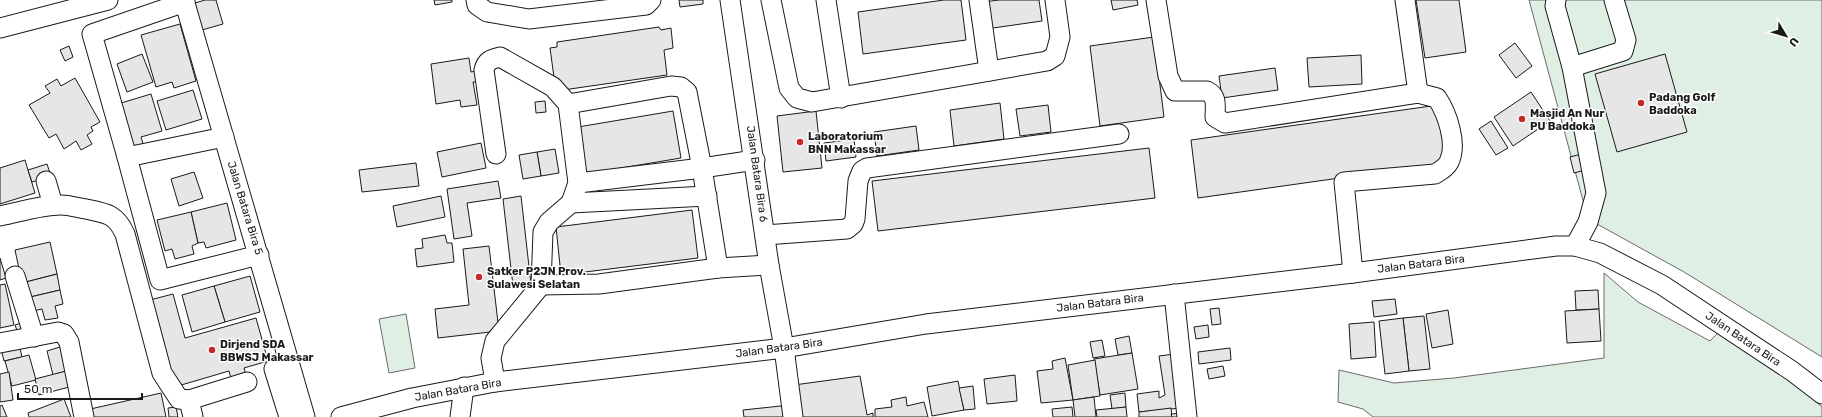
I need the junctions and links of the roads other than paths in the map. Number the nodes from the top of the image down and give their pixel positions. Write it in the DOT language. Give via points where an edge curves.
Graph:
graph roads {
  1 [pos="108,0"];
  2 [pos="476,0"];
  3 [pos="481,0"];
  4 [pos="651,0"];
  5 [pos="730,0"];
  6 [pos="771,0"];
  7 [pos="826,0"];
  8 [pos="979,0"];
  9 [pos="1055,0"];
  10 [pos="1156,0"];
  11 [pos="1405,0"];
  12 [pos="1556,0"];
  13 [pos="1614,0"];
  14 [pos="184,1"];
  15 [pos="85,6"];
  16 [pos="0,28"];
  17 [pos="92,34"];
  18 [pos="1572,67"];
  19 [pos="989,70"];
  20 [pos="1418,93"];
  21 [pos="841,98"];
  22 [pos="568,104"];
  23 [pos="1119,134"];
  24 [pos="224,137"];
  25 [pos="496,154"];
  26 [pos="127,157"];
  27 [pos="755,160"];
  28 [pos="702,168"];
  29 [pos="46,181"];
  30 [pos="578,183"];
  31 [pos="707,196"];
  32 [pos="571,203"];
  33 [pos="53,205"];
  34 [pos="0,216"];
  35 [pos="766,235"];
  36 [pos="1575,246"];
  37 [pos="259,256"];
  38 [pos="769,265"];
  39 [pos="718,268"];
  40 [pos="1353,273"];
  41 [pos="15,276"];
  42 [pos="541,286"];
  43 [pos="1174,294"];
  44 [pos="34,336"];
  45 [pos="0,343"];
  46 [pos="784,348"];
  47 [pos="274,369"];
  48 [pos="247,382"];
  49 [pos="496,382"];
  50 [pos="464,387"];
  51 [pos="1822,394"];
  52 [pos="191,409"];
  53 [pos="84,417"];
  54 [pos="289,417"];
  55 [pos="305,417"];
  56 [pos="343,417"];
  57 [pos="460,417"];
  58 [pos="793,417"];
  59 [pos="1187,417"];
  1 -- 15 [label="street"];
  2 -- 3 [label="street"];
  2 -- 4 [label="street" via="477,5 487,12 530,19 646,5"];
  5 -- 27 [label="street, Jalan Batara Bira 6"];
  6 -- 21 [label="street" via="789,88 793,95 802,101 812,102"];
  7 -- 21 [label="street"];
  8 -- 19 [label="street"];
  9 -- 19 [label="street" via="1060,38 1055,56 1047,61"];
  10 -- 20 [label="street" via="1168,76 1175,91 1212,93 1216,117 1225,123"];
  11 -- 20 [label="street"];
  12 -- 18 [label="street" via="1555,6"];
  13 -- 18 [label="street" via="1626,40 1623,51"];
  14 -- 17 [label="street"];
  14 -- 24 [label="street, Jalan Batara Bira 5"];
  15 -- 16 [label="street"];
  15 -- 17 [label="street"];
  17 -- 26 [label="street"];
  18 -- 36 [label="street" via="1596,193 1588,222"];
  19 -- 21 [label="street"];
  20 -- 40 [label="street" via="1437,98 1441,104 1451,137 1450,161 1435,174 1344,182"];
  22 -- 25 [label="street" via="553,87 511,62 500,57 491,59 484,70"];
  22 -- 28 [label="street" via="671,86 681,87 687,92"];
  22 -- 30 [label="street"];
  23 -- 35 [label="street" via="867,168 859,176 855,219 847,229"];
  24 -- 26 [label="street"];
  24 -- 37 [label="street, Jalan Batara Bira 5"];
  26 -- 37 [label="street" via="160,280"];
  27 -- 28 [label="street"];
  27 -- 35 [label="street, Jalan Batara Bira 6"];
  28 -- 30 [label="street"];
  28 -- 31 [label="street"];
  29 -- 33 [label="street"];
  30 -- 32 [label="street"];
  31 -- 32 [label="street"];
  31 -- 39 [label="street"];
  32 -- 42 [label="street" via="549,222 543,232"];
  33 -- 34 [label="street"];
  33 -- 52 [label="street" via="104,212 121,224 162,373 179,399"];
  35 -- 38 [label="street, Jalan Batara Bira 6"];
  36 -- 40 [label="street, Jalan Batara Bira" via="1556,246"];
  36 -- 51 [label="street, Jalan Batara Bira" via="1600,253 1662,285 1792,371"];
  37 -- 55 [label="street, Jalan Batara Bira 5"];
  38 -- 39 [label="street"];
  38 -- 46 [label="street, Jalan Batara Bira 6"];
  39 -- 42 [label="street" via="599,284"];
  40 -- 43 [label="street, Jalan Batara Bira"];
  41 -- 44 [label="street"];
  42 -- 49 [label="street" via="495,341 491,358"];
  43 -- 46 [label="street, Jalan Batara Bira" via="926,324"];
  43 -- 59 [label="street"];
  44 -- 45 [label="street"];
  44 -- 53 [label="street" via="58,332 67,338"];
  46 -- 49 [label="street, Jalan Batara Bira"];
  46 -- 58 [label="street, Jalan Batara Bira 6"];
  47 -- 54 [label="street"];
  48 -- 52 [label="street"];
  49 -- 50 [label="street, Jalan Batara Bira"];
  50 -- 56 [label="street, Jalan Batara Bira"];
  50 -- 57 [label="street"];
}
